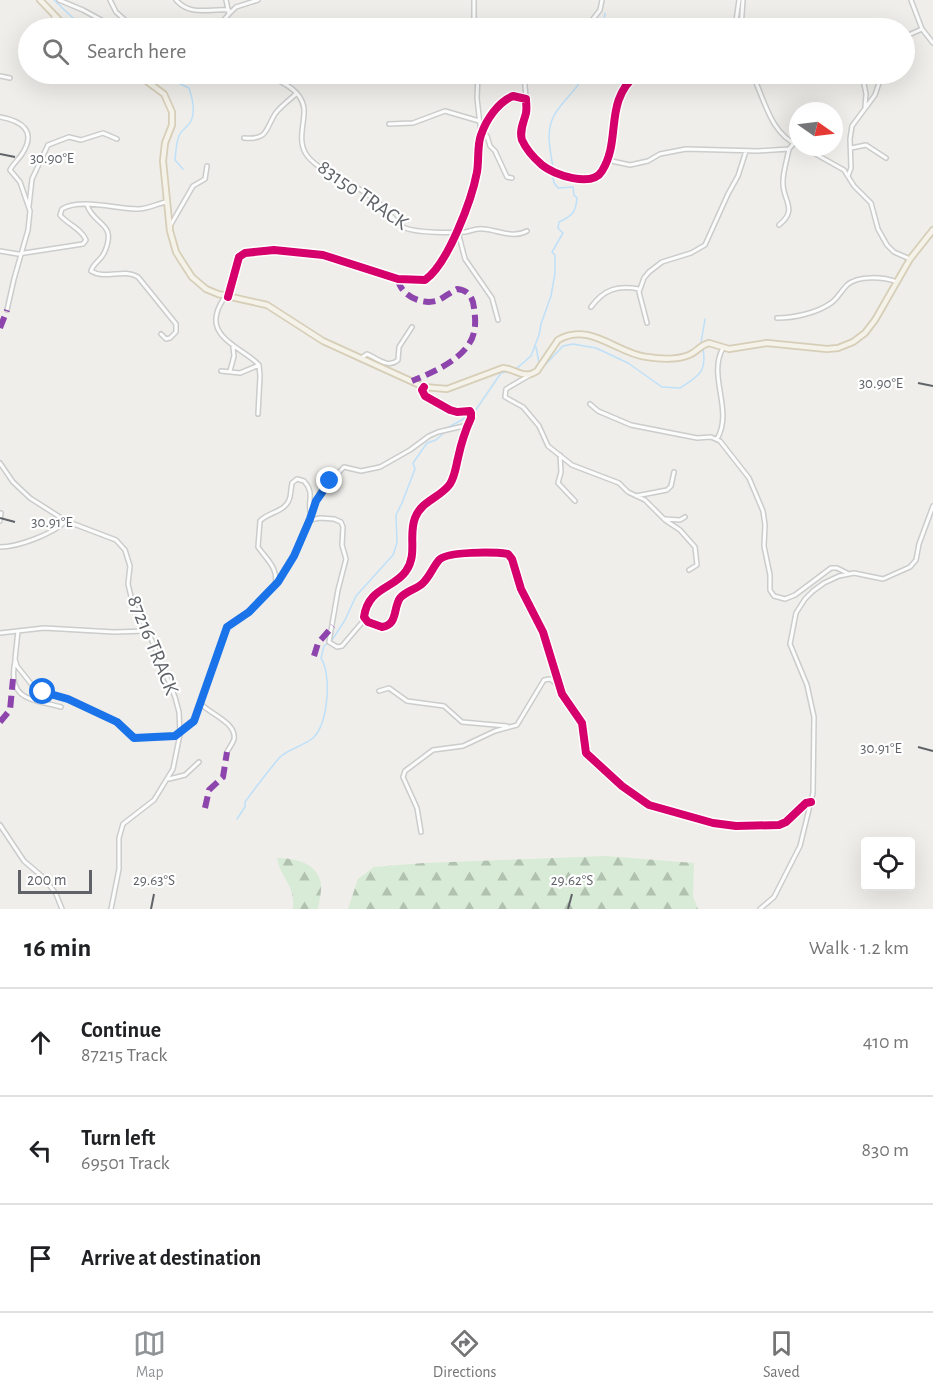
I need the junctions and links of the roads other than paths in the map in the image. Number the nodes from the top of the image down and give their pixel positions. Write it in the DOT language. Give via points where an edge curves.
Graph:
graph roads {
  1 [pos="40,0"];
  2 [pos="58,0"];
  3 [pos="110,0"];
  4 [pos="176,0"];
  5 [pos="226,0"];
  6 [pos="258,0"];
  7 [pos="474,0"];
  8 [pos="602,0"];
  9 [pos="741,0"];
  10 [pos="911,0"];
  11 [pos="229,12"];
  12 [pos="54,15"];
  13 [pos="57,18"];
  14 [pos="97,18"];
  15 [pos="123,18"];
  16 [pos="224,18"];
  17 [pos="474,18"];
  18 [pos="594,18"];
  19 [pos="737,18"];
  20 [pos="741,18"];
  21 [pos="922,29"];
  22 [pos="915,32"];
  23 [pos="933,43"];
  24 [pos="0,76"];
  25 [pos="10,78"];
  26 [pos="151,84"];
  27 [pos="284,84"];
  28 [pos="478,84"];
  29 [pos="525,84"];
  30 [pos="626,84"];
  31 [pos="756,84"];
  32 [pos="864,84"];
  33 [pos="879,84"];
  34 [pos="296,94"];
  35 [pos="526,99"];
  36 [pos="865,109"];
  37 [pos="0,117"];
  38 [pos="479,121"];
  39 [pos="389,123"];
  40 [pos="482,133"];
  41 [pos="244,138"];
  42 [pos="117,139"];
  43 [pos="789,140"];
  44 [pos="851,148"];
  45 [pos="789,149"];
  46 [pos="746,151"];
  47 [pos="820,156"];
  48 [pos="886,158"];
  49 [pos="607,160"];
  50 [pos="207,166"];
  51 [pos="848,176"];
  52 [pos="512,178"];
  53 [pos="166,202"];
  54 [pos="87,205"];
  55 [pos="29,206"];
  56 [pos="780,225"];
  57 [pos="169,228"];
  58 [pos="933,230"];
  59 [pos="527,231"];
  60 [pos="457,232"];
  61 [pos="0,251"];
  62 [pos="13,254"];
  63 [pos="22,254"];
  64 [pos="910,259"];
  65 [pos="19,262"];
  66 [pos="897,282"];
  67 [pos="639,290"];
  68 [pos="226,296"];
  69 [pos="591,307"];
  70 [pos="8,310"];
  71 [pos="777,318"];
  72 [pos="498,320"];
  73 [pos="647,323"];
  74 [pos="412,327"];
  75 [pos="161,333"];
  76 [pos="233,347"];
  77 [pos="723,348"];
  78 [pos="361,358"];
  79 [pos="259,365"];
  80 [pos="221,371"];
  81 [pos="230,372"];
  82 [pos="531,374"];
  83 [pos="424,387"];
  84 [pos="590,404"];
  85 [pos="258,414"];
  86 [pos="468,425"];
  87 [pos="717,439"];
  88 [pos="560,454"];
  89 [pos="0,463"];
  90 [pos="674,472"];
  91 [pos="636,496"];
  92 [pos="575,501"];
  93 [pos="933,506"];
  94 [pos="1,513"];
  95 [pos="685,517"];
  96 [pos="311,518"];
  97 [pos="663,519"];
  98 [pos="0,521"];
  99 [pos="66,521"];
  100 [pos="0,547"];
  101 [pos="689,570"];
  102 [pos="848,574"];
  103 [pos="274,587"];
  104 [pos="365,619"];
  105 [pos="148,631"];
  106 [pos="18,632"];
  107 [pos="0,633"];
  108 [pos="15,659"];
  109 [pos="561,687"];
  110 [pos="379,691"];
  111 [pos="201,704"];
  112 [pos="61,708"];
  113 [pos="508,726"];
  114 [pos="180,734"];
  115 [pos="227,752"];
  116 [pos="198,762"];
  117 [pos="169,779"];
  118 [pos="812,802"];
  119 [pos="0,825"];
  120 [pos="421,832"];
  121 [pos="62,909"];
  122 [pos="111,909"];
  123 [pos="760,909"];
  1 -- 12 [label="main road"];
  2 -- 14 [label="street"];
  3 -- 15 [label="street"];
  4 -- 11 [label="street" via="201,12"];
  5 -- 11 [label="street"];
  6 -- 11 [label="street"];
  7 -- 17 [label="street"];
  8 -- 18 [label="street"];
  9 -- 19 [label="street"];
  9 -- 20 [label="street"];
  10 -- 21 [label="street"];
  11 -- 16 [label="street"];
  12 -- 13 [label="main road"];
  21 -- 22 [label="street"];
  21 -- 23 [label="street"];
  24 -- 25 [label="street"];
  26 -- 53 [label="main road" via="164,94 172,112 163,161"];
  27 -- 34 [label="street"];
  28 -- 38 [label="street"];
  29 -- 35 [label="street"];
  30 -- 49 [label="street" via="615,111"];
  31 -- 43 [label="street" via="767,111"];
  32 -- 36 [label="street"];
  33 -- 36 [label="street"];
  34 -- 41 [label="street" via="275,114 263,136"];
  34 -- 60 [label="street, 83150 TRACK" via="304,107 304,147 318,166 375,200 403,227"];
  35 -- 40 [label="street" via="505,99"];
  35 -- 49 [label="street" via="521,136 542,165 576,179 590,179 601,173"];
  36 -- 44 [label="street" via="852,126"];
  37 -- 55 [label="street" via="20,124 28,133 25,148 10,170 20,182"];
  38 -- 39 [label="street" via="445,111 413,123"];
  38 -- 40 [label="street"];
  40 -- 52 [label="street" via="507,177"];
  40 -- 60 [label="street" via="471,199"];
  42 -- 55 [label="street" via="103,133 48,144 32,179"];
  44 -- 48 [label="street" via="867,145"];
  44 -- 51 [label="street"];
  45 -- 46 [label="street"];
  45 -- 56 [label="street" via="783,180 789,213"];
  46 -- 49 [label="street" via="680,150 633,165"];
  46 -- 67 [label="street" via="705,245 657,265"];
  47 -- 51 [label="street"];
  50 -- 57 [label="street" via="205,179 194,186"];
  51 -- 64 [label="street" via="871,203 887,244"];
  53 -- 54 [label="street" via="141,209"];
  53 -- 57 [label="main road"];
  54 -- 63 [label="street" via="70,205 60,213 85,236 85,243"];
  54 -- 75 [label="street" via="108,237 104,255 91,271 138,277 176,324 176,332 169,338"];
  55 -- 63 [label="street"];
  57 -- 68 [label="main road" via="176,252 192,277 206,289"];
  58 -- 64 [label="main road"];
  59 -- 60 [label="street, 83150 TRACK" via="516,236 482,229"];
  60 -- 68 [label="street" via="440,266 425,280 398,279 323,255 268,250 239,257"];
  60 -- 72 [label="street" via="465,259 492,298"];
  61 -- 62 [label="street"];
  62 -- 63 [label="street"];
  62 -- 65 [label="street"];
  63 -- 65 [label="street"];
  64 -- 66 [label="main road"];
  65 -- 70 [label="street"];
  66 -- 71 [label="street" via="856,280 826,306"];
  66 -- 77 [label="main road" via="865,333 848,345 827,349 767,343"];
  67 -- 69 [label="street" via="611,289"];
  67 -- 73 [label="street"];
  68 -- 76 [label="street" via="217,311 216,324"];
  68 -- 78 [label="main road" via="267,305 312,335"];
  74 -- 78 [label="street" via="394,363 367,354"];
  76 -- 79 [label="street"];
  76 -- 81 [label="street"];
  77 -- 82 [label="main road" via="709,343 681,357 645,357 596,336 569,336 556,342"];
  77 -- 87 [label="street" via="718,367 723,409"];
  78 -- 83 [label="main road"];
  79 -- 81 [label="street" via="244,372"];
  79 -- 85 [label="street"];
  80 -- 81 [label="street"];
  82 -- 83 [label="main road" via="503,368 447,389"];
  82 -- 88 [label="street" via="506,389 504,395 523,407 549,446"];
  83 -- 86 [label="street" via="425,396 450,410 471,412"];
  84 -- 87 [label="street" via="628,424"];
  86 -- 96 [label="street" via="429,436 380,467 361,471 344,466 320,492"];
  86 -- 104 [label="street" via="451,482 424,504 414,520 413,556 406,571 373,597"];
  87 -- 102 [label="street" via="749,478 764,511 764,546 772,594 783,599 795,595 831,568"];
  88 -- 91 [label="street" via="575,468 619,483"];
  88 -- 92 [label="street" via="558,483"];
  89 -- 99 [label="street, 87216 TRACK" via="22,491"];
  90 -- 91 [label="street" via="667,490"];
  91 -- 97 [label="street"];
  93 -- 102 [label="street" via="916,560 910,567 883,579"];
  94 -- 98 [label="street"];
  95 -- 97 [label="street"];
  96 -- 103 [label="street"];
  96 -- 103 [label="street" via="310,488 298,479 292,483 290,498 283,508 261,520 258,546 276,574"];
  96 -- 104 [label="street" via="331,518 342,524 346,559 329,642 339,648"];
  97 -- 101 [label="street" via="695,546 698,563"];
  99 -- 100 [label="street" via="25,542"];
  99 -- 105 [label="street, 87216 TRACK" via="110,537 125,550 133,605"];
  102 -- 118 [label="street" via="824,583 809,595 796,613 792,631 791,648 807,685 814,717"];
  103 -- 111 [label="street" via="227,627"];
  104 -- 109 [label="street" via="387,627 402,597 423,583 445,556 508,555 520,590 541,626"];
  105 -- 106 [label="street" via="44,628"];
  105 -- 114 [label="street, 87216 TRACK" via="175,697"];
  106 -- 107 [label="street"];
  106 -- 108 [label="street"];
  108 -- 112 [label="street" via="12,672 19,693"];
  108 -- 114 [label="street" via="36,688 117,722 131,736"];
  109 -- 113 [label="street" via="545,679 520,721"];
  109 -- 118 [label="street" via="582,723 586,753 622,786 655,808 725,825 779,825"];
  110 -- 113 [label="street" via="389,688 407,700 444,706 466,723"];
  111 -- 114 [label="street" via="194,721"];
  111 -- 115 [label="street" via="233,731"];
  113 -- 120 [label="street" via="463,746 433,750 405,771"];
  114 -- 117 [label="street, 87216 TRACK"];
  116 -- 117 [label="street" via="187,774"];
  117 -- 122 [label="street, 87216 TRACK" via="150,804 123,824"];
  118 -- 123 [label="street" via="800,846 774,897"];
  119 -- 121 [label="street" via="24,861 45,878"];
}
